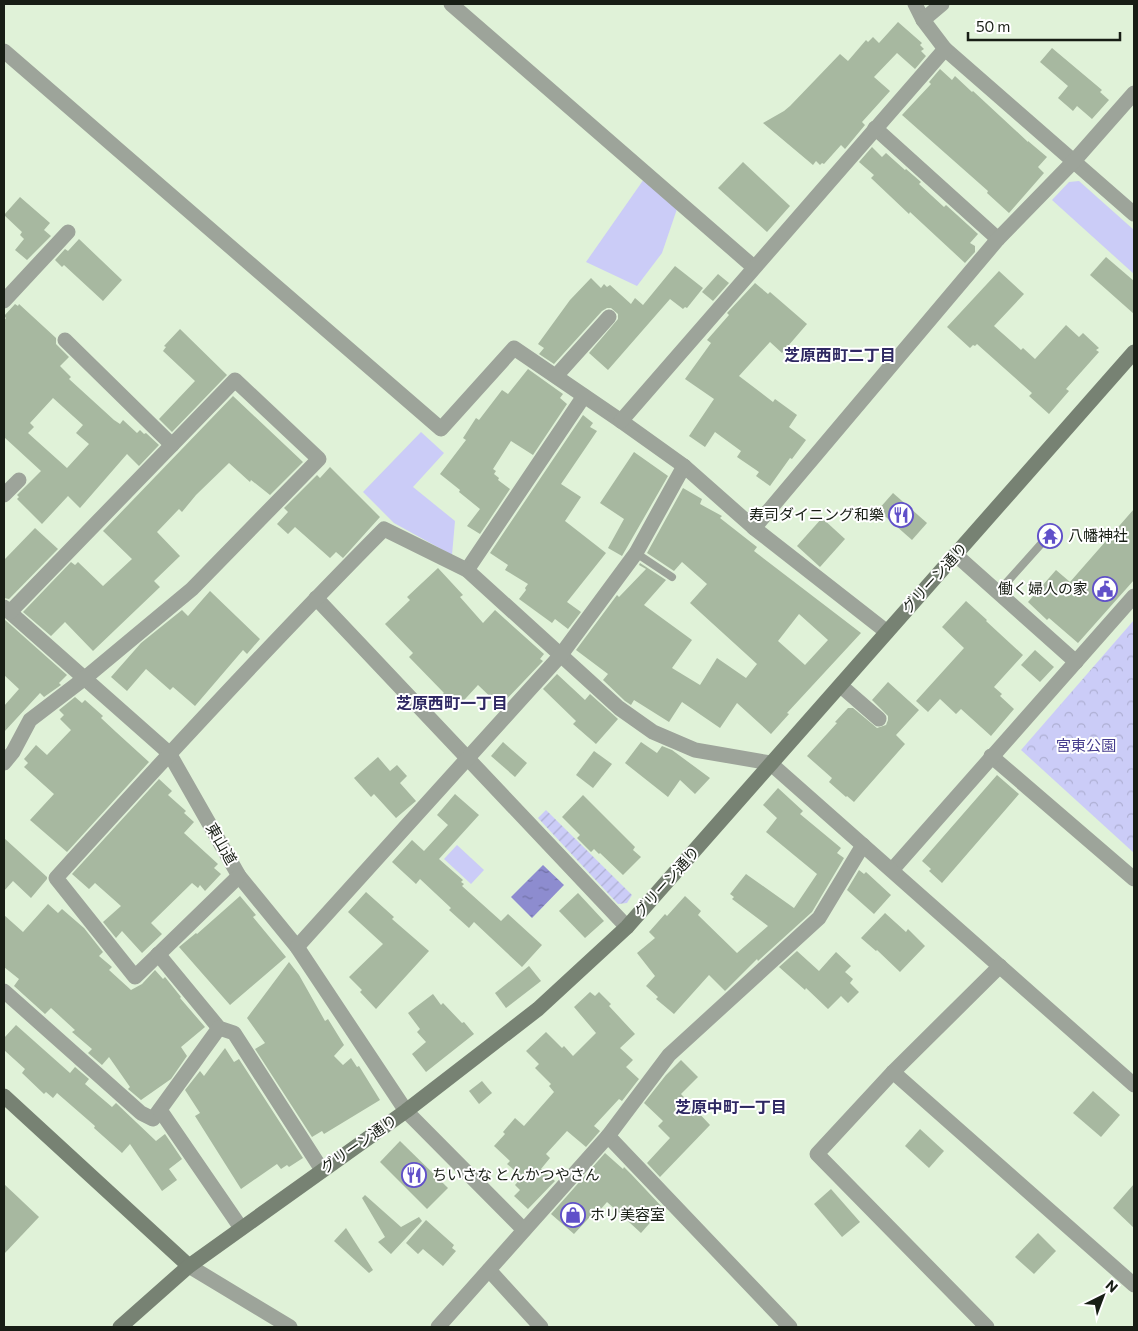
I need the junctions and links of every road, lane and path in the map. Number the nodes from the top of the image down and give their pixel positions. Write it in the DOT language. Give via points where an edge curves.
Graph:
graph roads {
  1 [pos="451,4"];
  2 [pos="915,4"];
  3 [pos="942,4"];
  4 [pos="923,20"];
  5 [pos="945,49"];
  6 [pos="4,51"];
  7 [pos="1134,93"];
  8 [pos="875,128"];
  9 [pos="1074,161"];
  10 [pos="1134,214"];
  11 [pos="68,232"];
  12 [pos="998,239"];
  13 [pos="749,263"];
  14 [pos="4,301"];
  15 [pos="609,317"];
  16 [pos="65,340"];
  17 [pos="1134,352"];
  18 [pos="556,376"];
  19 [pos="584,396"];
  20 [pos="621,420"];
  21 [pos="172,445"];
  22 [pos="684,466"];
  23 [pos="19,480"];
  24 [pos="4,495"];
  25 [pos="754,528"];
  26 [pos="1050,534"];
  27 [pos="636,553"];
  28 [pos="956,555"];
  29 [pos="467,570"];
  30 [pos="672,577"];
  31 [pos="998,592"];
  32 [pos="1134,596"];
  33 [pos="316,598"];
  34 [pos="7,610"];
  35 [pos="887,632"];
  36 [pos="560,656"];
  37 [pos="1076,662"];
  38 [pos="84,678"];
  39 [pos="841,686"];
  40 [pos="879,719"];
  41 [pos="7,753"];
  42 [pos="169,753"];
  43 [pos="991,756"];
  44 [pos="468,758"];
  45 [pos="770,763"];
  46 [pos="863,846"];
  47 [pos="892,870"];
  48 [pos="239,876"];
  49 [pos="1134,879"];
  50 [pos="627,927"];
  51 [pos="297,947"];
  52 [pos="158,954"];
  53 [pos="1000,966"];
  54 [pos="4,991"];
  55 [pos="219,1028"];
  56 [pos="893,1072"];
  57 [pos="1134,1085"];
  58 [pos="4,1096"];
  59 [pos="160,1110"];
  60 [pos="406,1111"];
  61 [pos="608,1136"];
  62 [pos="322,1170"];
  63 [pos="241,1228"];
  64 [pos="524,1230"];
  65 [pos="190,1266"];
  66 [pos="489,1270"];
  67 [pos="1134,1285"];
  68 [pos="120,1327"];
  69 [pos="290,1327"];
  70 [pos="438,1327"];
  71 [pos="541,1327"];
  72 [pos="790,1327"];
  73 [pos="988,1327"];
  1 -- 13 [label="street"];
  2 -- 4 [label="street"];
  3 -- 4 [label="street"];
  4 -- 5 [label="street"];
  5 -- 8 [label="street"];
  5 -- 9 [label="street"];
  6 -- 18 [label="street" via="442,429 514,348"];
  7 -- 9 [label="street"];
  8 -- 12 [label="street"];
  8 -- 20 [label="street"];
  9 -- 10 [label="street"];
  9 -- 12 [label="street"];
  11 -- 14 [label="street"];
  12 -- 25 [label="street"];
  15 -- 18 [label="street"];
  16 -- 21 [label="street"];
  17 -- 28 [label="street, グリーン通り"];
  18 -- 19 [label="street"];
  19 -- 20 [label="street"];
  19 -- 29 [label="street"];
  20 -- 22 [label="street"];
  21 -- 34 [label="street"];
  21 -- 38 [label="street" via="235,380 319,458 192,588"];
  22 -- 25 [label="street"];
  22 -- 27 [label="street"];
  23 -- 24 [label="street"];
  25 -- 35 [label="street"];
  26 -- 31 [label="lane"];
  27 -- 30 [label="lane"];
  27 -- 36 [label="street"];
  28 -- 31 [label="street"];
  28 -- 35 [label="street, グリーン通り"];
  29 -- 33 [label="street" via="384,529"];
  29 -- 36 [label="street"];
  31 -- 37 [label="street"];
  32 -- 37 [label="street"];
  33 -- 42 [label="street"];
  33 -- 44 [label="street"];
  34 -- 38 [label="street, 東山道"];
  35 -- 39 [label="street, グリーン通り"];
  36 -- 44 [label="street"];
  36 -- 45 [label="street" via="619,708 653,732 695,750"];
  37 -- 43 [label="street"];
  38 -- 41 [label="street" via="30,720"];
  38 -- 42 [label="street, 東山道"];
  39 -- 40 [label="street"];
  39 -- 45 [label="street, グリーン通り"];
  42 -- 48 [label="street, 東山道"];
  42 -- 52 [label="street" via="56,878 134,977"];
  43 -- 47 [label="street"];
  43 -- 49 [label="street"];
  44 -- 50 [label="street"];
  44 -- 51 [label="street"];
  45 -- 46 [label="street"];
  45 -- 50 [label="street, グリーン通り"];
  46 -- 47 [label="street"];
  46 -- 61 [label="street" via="818,918 670,1055"];
  47 -- 53 [label="street"];
  48 -- 51 [label="street, 東山道"];
  48 -- 52 [label="street"];
  50 -- 60 [label="street, グリーン通り" via="538,1009"];
  51 -- 60 [label="street, 東山道"];
  52 -- 55 [label="street"];
  53 -- 56 [label="street"];
  53 -- 57 [label="street"];
  54 -- 59 [label="street" via="141,1113 153,1120"];
  55 -- 59 [label="street"];
  55 -- 62 [label="street" via="234,1033"];
  56 -- 67 [label="street"];
  56 -- 73 [label="street" via="817,1154"];
  58 -- 65 [label="street"];
  59 -- 63 [label="street"];
  60 -- 62 [label="street, グリーン通り"];
  60 -- 64 [label="street, 東山道"];
  61 -- 64 [label="street"];
  61 -- 72 [label="street"];
  62 -- 63 [label="street, グリーン通り"];
  63 -- 65 [label="street, グリーン通り"];
  64 -- 66 [label="street"];
  65 -- 68 [label="street, グリーン通り"];
  65 -- 69 [label="street"];
  66 -- 70 [label="street"];
  66 -- 71 [label="street"];
}
